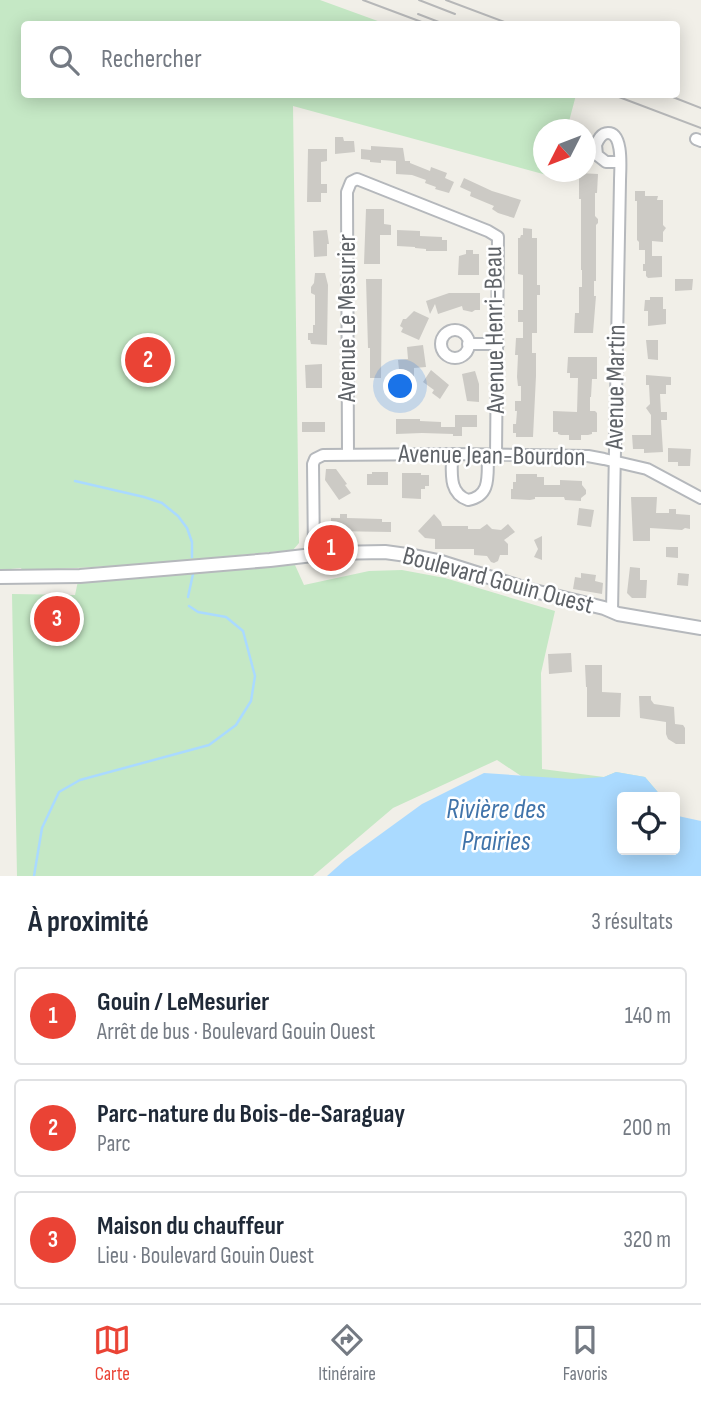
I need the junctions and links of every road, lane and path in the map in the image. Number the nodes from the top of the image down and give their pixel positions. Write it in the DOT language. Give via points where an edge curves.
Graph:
graph roads {
  1 [pos="620,162"];
  2 [pos="351,182"];
  3 [pos="468,344"];
  4 [pos="498,344"];
  5 [pos="348,454"];
  6 [pos="452,454"];
  7 [pos="492,455"];
  8 [pos="615,461"];
  9 [pos="701,498"];
  10 [pos="314,555"];
  11 [pos="0,577"];
  12 [pos="612,611"];
  13 [pos="701,628"];
  1 -- 8 [label="street, Avenue Martin"];
  2 -- 4 [label="street, Avenue Henri-Beau" via="363,181 496,234"];
  2 -- 5 [label="street, Avenue Le Mesurier" via="347,192"];
  3 -- 4 [label="street"];
  4 -- 7 [label="street, Avenue Henri-Beau"];
  5 -- 6 [label="street, Avenue Jean-Bourdon"];
  5 -- 10 [label="street, Avenue Jean-Bourdon" via="323,455 314,461"];
  6 -- 7 [label="street, Avenue Jean-Bourdon"];
  6 -- 7 [label="street, Avenue Henri-Beau" via="454,489 468,500 481,496 486,488"];
  7 -- 8 [label="street, Avenue Jean-Bourdon" via="576,455"];
  8 -- 9 [label="street, Avenue Jean-Bourdon" via="653,472"];
  8 -- 12 [label="street, Avenue Martin"];
  10 -- 11 [label="street, Boulevard Gouin Ouest" via="80,576"];
  10 -- 12 [label="street, Boulevard Gouin Ouest" via="414,555"];
  12 -- 13 [label="street, Boulevard Gouin Ouest"];
}
